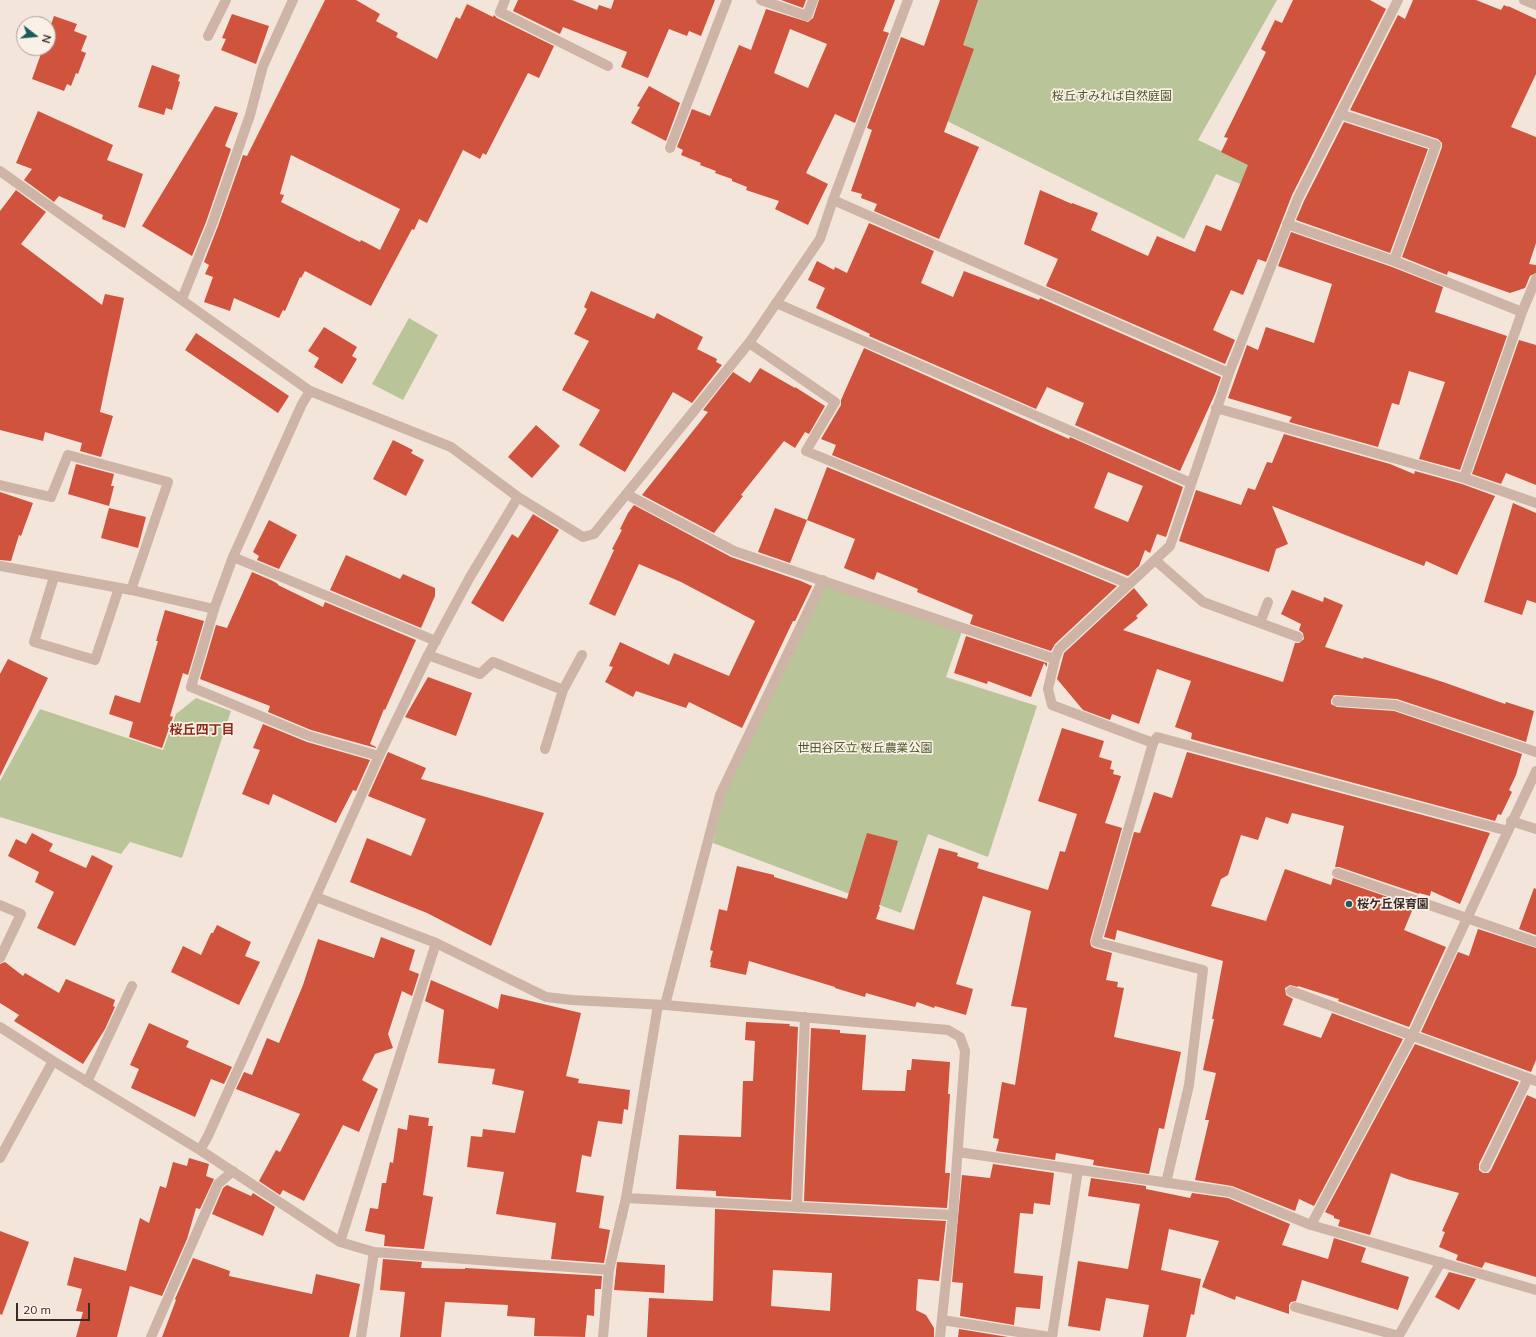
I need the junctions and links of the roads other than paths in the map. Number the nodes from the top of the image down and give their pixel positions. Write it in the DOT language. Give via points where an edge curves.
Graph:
graph roads {
  1 [pos="226,0"];
  2 [pos="294,0"];
  3 [pos="505,0"];
  4 [pos="727,0"];
  5 [pos="762,0"];
  6 [pos="813,0"];
  7 [pos="908,0"];
  8 [pos="1398,0"];
  9 [pos="1524,0"];
  10 [pos="1535,3"];
  11 [pos="208,36"];
  12 [pos="608,66"];
  13 [pos="1340,114"];
  14 [pos="670,148"];
  15 [pos="0,171"];
  16 [pos="833,200"];
  17 [pos="1287,224"];
  18 [pos="1394,261"];
  19 [pos="1536,279"];
  20 [pos="182,299"];
  21 [pos="776,303"];
  22 [pos="1522,312"];
  23 [pos="749,343"];
  24 [pos="1229,373"];
  25 [pos="310,392"];
  26 [pos="1216,408"];
  27 [pos="1464,478"];
  28 [pos="1191,483"];
  29 [pos="0,485"];
  30 [pos="626,494"];
  31 [pos="518,496"];
  32 [pos="1536,503"];
  33 [pos="233,558"];
  34 [pos="1155,560"];
  35 [pos="0,566"];
  36 [pos="54,576"];
  37 [pos="823,580"];
  38 [pos="1129,584"];
  39 [pos="118,588"];
  40 [pos="131,590"];
  41 [pos="1268,602"];
  42 [pos="214,609"];
  43 [pos="1260,623"];
  44 [pos="1298,637"];
  45 [pos="436,640"];
  46 [pos="428,655"];
  47 [pos="582,655"];
  48 [pos="1055,659"];
  49 [pos="563,690"];
  50 [pos="1337,701"];
  51 [pos="1153,744"];
  52 [pos="545,749"];
  53 [pos="1536,752"];
  54 [pos="379,756"];
  55 [pos="1536,771"];
  56 [pos="1510,826"];
  57 [pos="1536,829"];
  58 [pos="1337,873"];
  59 [pos="316,897"];
  60 [pos="0,905"];
  61 [pos="1467,918"];
  62 [pos="1536,942"];
  63 [pos="436,943"];
  64 [pos="0,958"];
  65 [pos="132,986"];
  66 [pos="1291,991"];
  67 [pos="662,1005"];
  68 [pos="805,1017"];
  69 [pos="0,1027"];
  70 [pos="1412,1036"];
  71 [pos="53,1061"];
  72 [pos="1532,1080"];
  73 [pos="87,1082"];
  74 [pos="200,1150"];
  75 [pos="958,1152"];
  76 [pos="0,1158"];
  77 [pos="1485,1167"];
  78 [pos="1078,1170"];
  79 [pos="233,1171"];
  80 [pos="1166,1183"];
  81 [pos="626,1198"];
  82 [pos="797,1207"];
  83 [pos="953,1215"];
  84 [pos="1311,1225"];
  85 [pos="340,1242"];
  86 [pos="374,1252"];
  87 [pos="1441,1262"];
  88 [pos="609,1270"];
  89 [pos="1536,1290"];
  90 [pos="1296,1307"];
  91 [pos="942,1320"];
  92 [pos="1398,1336"];
  93 [pos="150,1337"];
  94 [pos="361,1337"];
  95 [pos="602,1337"];
  96 [pos="940,1337"];
  97 [pos="1051,1337"];
  1 -- 11 [label="street"];
  2 -- 20 [label="street" via="263,66 250,115 212,224"];
  3 -- 12 [label="street" via="500,12"];
  4 -- 14 [label="street"];
  5 -- 6 [label="street" via="807,16"];
  7 -- 16 [label="street"];
  8 -- 13 [label="street"];
  9 -- 10 [label="street"];
  13 -- 17 [label="street"];
  13 -- 18 [label="street" via="1436,146"];
  15 -- 20 [label="street"];
  16 -- 21 [label="street" via="820,239"];
  16 -- 24 [label="street"];
  17 -- 18 [label="street"];
  17 -- 24 [label="street"];
  18 -- 22 [label="street"];
  19 -- 22 [label="street"];
  20 -- 25 [label="street"];
  21 -- 23 [label="street"];
  21 -- 28 [label="street"];
  22 -- 27 [label="street"];
  23 -- 30 [label="street"];
  23 -- 38 [label="street" via="835,402 806,451"];
  24 -- 26 [label="street"];
  25 -- 31 [label="street" via="451,447"];
  25 -- 33 [label="street" via="302,404"];
  26 -- 27 [label="street"];
  26 -- 28 [label="street"];
  27 -- 32 [label="street"];
  28 -- 34 [label="street" via="1170,546"];
  29 -- 40 [label="street" via="51,498 68,454 168,482"];
  30 -- 31 [label="street" via="594,534 583,536"];
  30 -- 37 [label="street" via="734,550"];
  31 -- 45 [label="street"];
  33 -- 42 [label="street"];
  33 -- 45 [label="street"];
  34 -- 38 [label="street"];
  34 -- 43 [label="street" via="1203,602"];
  35 -- 36 [label="street"];
  36 -- 39 [label="street"];
  36 -- 39 [label="street" via="34,642 95,660"];
  37 -- 48 [label="street"];
  37 -- 67 [label="street" via="720,795"];
  38 -- 48 [label="street" via="1059,648"];
  39 -- 40 [label="street"];
  40 -- 42 [label="street"];
  41 -- 43 [label="street"];
  42 -- 54 [label="street" via="191,687 309,736"];
  43 -- 44 [label="street"];
  45 -- 46 [label="street"];
  46 -- 49 [label="street" via="480,674 493,662"];
  46 -- 54 [label="street"];
  47 -- 49 [label="street"];
  48 -- 51 [label="street" via="1048,689 1052,705"];
  49 -- 52 [label="street"];
  50 -- 53 [label="street" via="1395,705"];
  51 -- 56 [label="street" via="1157,737"];
  51 -- 80 [label="street" via="1096,942 1203,970 1189,1085"];
  54 -- 59 [label="street"];
  55 -- 56 [label="street"];
  56 -- 57 [label="street"];
  56 -- 61 [label="street"];
  58 -- 61 [label="street"];
  59 -- 63 [label="street"];
  59 -- 74 [label="street"];
  60 -- 64 [label="street" via="21,914"];
  61 -- 62 [label="street"];
  61 -- 70 [label="street"];
  63 -- 67 [label="street" via="546,997"];
  63 -- 85 [label="street"];
  65 -- 73 [label="street"];
  66 -- 70 [label="street"];
  67 -- 68 [label="street"];
  67 -- 81 [label="street"];
  68 -- 75 [label="street" via="948,1030 960,1037 965,1051"];
  68 -- 82 [label="street"];
  69 -- 71 [label="street"];
  70 -- 72 [label="street"];
  70 -- 84 [label="street"];
  71 -- 73 [label="street"];
  71 -- 76 [label="street"];
  72 -- 77 [label="street"];
  73 -- 74 [label="street"];
  74 -- 79 [label="street"];
  75 -- 78 [label="street"];
  75 -- 83 [label="street"];
  78 -- 80 [label="street"];
  78 -- 97 [label="street"];
  79 -- 85 [label="street"];
  79 -- 93 [label="street" via="218,1184"];
  80 -- 84 [label="street" via="1230,1192"];
  81 -- 82 [label="street"];
  81 -- 88 [label="street"];
  82 -- 83 [label="street"];
  83 -- 91 [label="street"];
  84 -- 87 [label="street"];
  85 -- 86 [label="street"];
  86 -- 88 [label="street"];
  86 -- 94 [label="street"];
  87 -- 89 [label="street"];
  87 -- 92 [label="street"];
  88 -- 95 [label="street"];
  90 -- 92 [label="street"];
  91 -- 96 [label="street"];
  91 -- 97 [label="street"];
}
